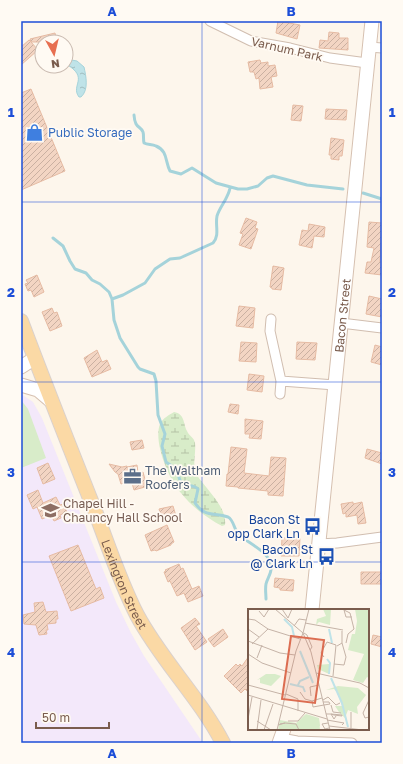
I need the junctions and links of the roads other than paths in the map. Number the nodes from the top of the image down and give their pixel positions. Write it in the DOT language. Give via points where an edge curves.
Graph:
graph roads {
  1 [pos="210,21"];
  2 [pos="372,21"];
  3 [pos="375,48"];
  4 [pos="367,63"];
  5 [pos="271,319"];
  6 [pos="21,322"];
  7 [pos="341,324"];
  8 [pos="382,328"];
  9 [pos="28,358"];
  10 [pos="21,367"];
  11 [pos="282,380"];
  12 [pos="21,385"];
  13 [pos="335,385"];
  14 [pos="280,394"];
  15 [pos="51,401"];
  16 [pos="382,537"];
  17 [pos="319,544"];
  18 [pos="312,609"];
  19 [pos="281,737"];
  20 [pos="223,743"];
  21 [pos="352,743"];
  1 -- 4 [label="street, Varnum Park" via="251,41"];
  2 -- 3 [label="main road, Bacon Street"];
  3 -- 4 [label="main road, Bacon Street"];
  4 -- 7 [label="main road, Bacon Street"];
  5 -- 11 [label="street" via="270,331"];
  6 -- 9 [label="main road, Lexington Street"];
  7 -- 8 [label="street"];
  7 -- 13 [label="main road, Bacon Street"];
  9 -- 10 [label="main road"];
  9 -- 15 [label="main road, Lexington Street"];
  11 -- 13 [label="street"];
  11 -- 14 [label="street"];
  12 -- 15 [label="main road" via="38,390"];
  13 -- 17 [label="main road, Bacon Street"];
  15 -- 20 [label="main road, Lexington Street" via="137,614"];
  16 -- 17 [label="street"];
  17 -- 18 [label="main road, Bacon Street"];
  19 -- 21 [label="street" via="297,741"];
}
